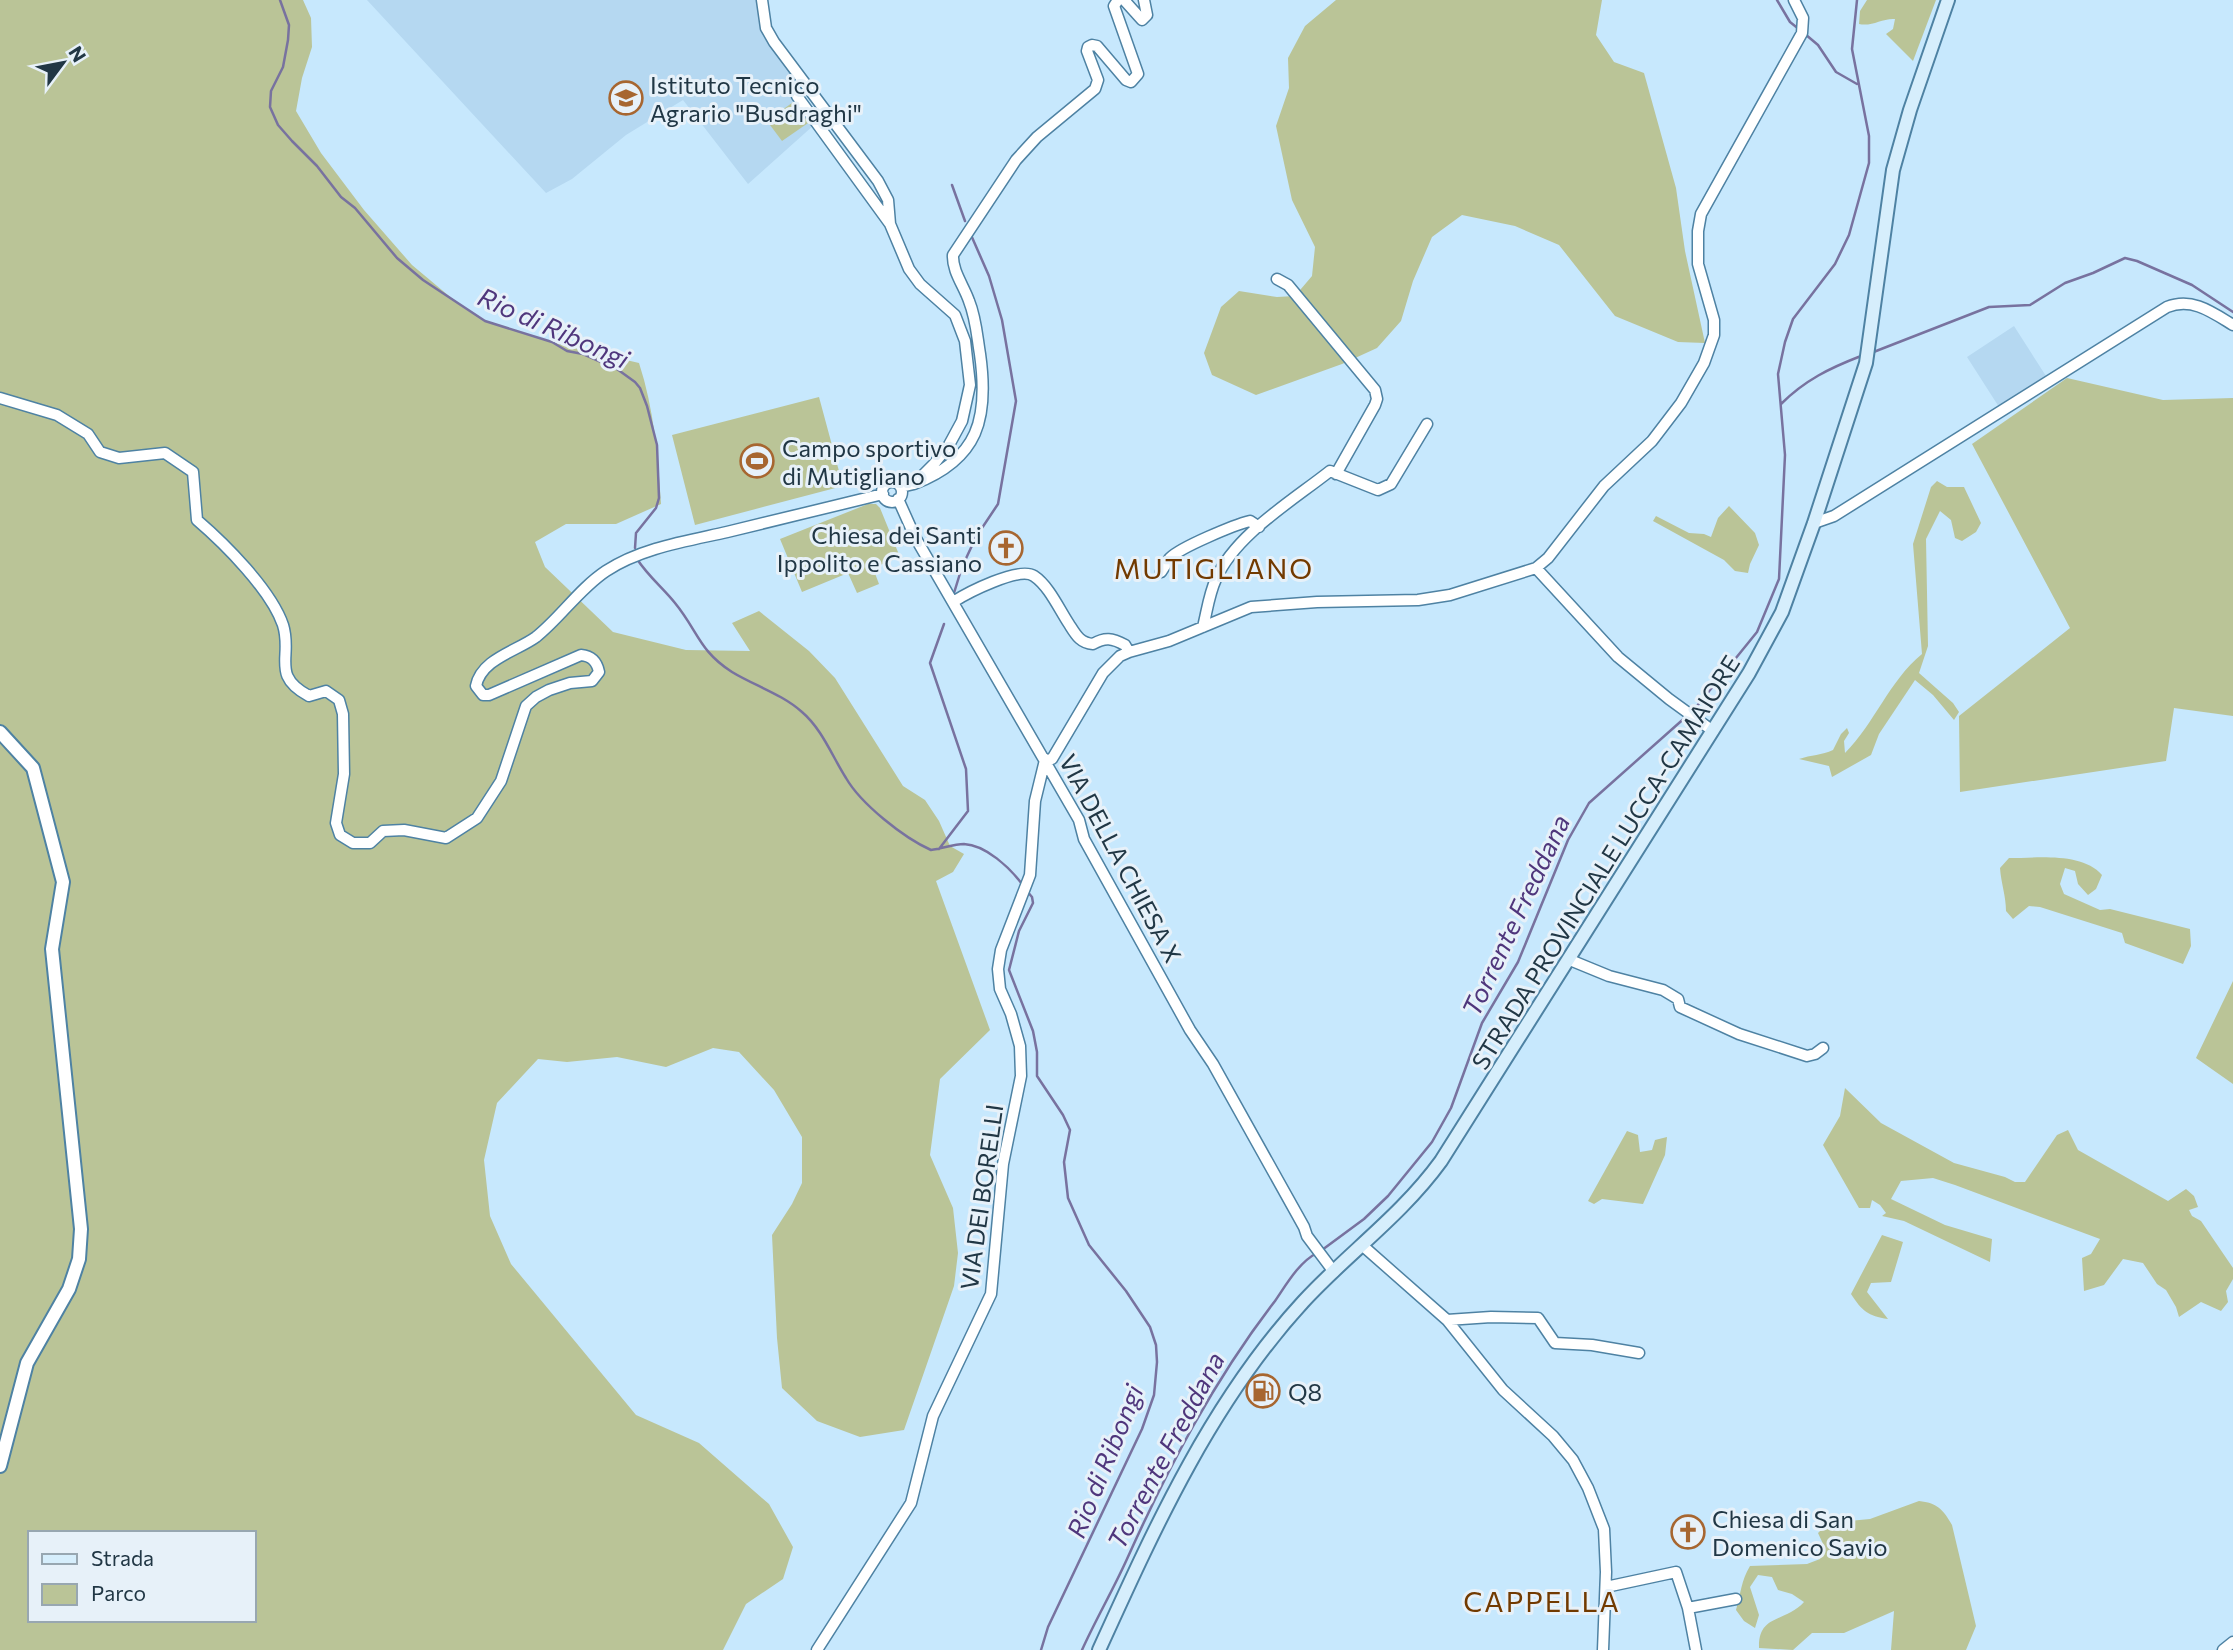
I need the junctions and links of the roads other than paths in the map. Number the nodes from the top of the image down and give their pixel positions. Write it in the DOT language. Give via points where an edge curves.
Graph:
graph roads {
  1 [pos="762,0"];
  2 [pos="1118,0"];
  3 [pos="1124,0"];
  4 [pos="1144,0"];
  5 [pos="1794,0"];
  6 [pos="1948,0"];
  7 [pos="797,96"];
  8 [pos="890,224"];
  9 [pos="1277,279"];
  10 [pos="2233,325"];
  11 [pos="0,398"];
  12 [pos="1427,424"];
  13 [pos="1336,474"];
  14 [pos="914,484"];
  15 [pos="901,487"];
  16 [pos="883,494"];
  17 [pos="898,499"];
  18 [pos="1814,523"];
  19 [pos="1259,527"];
  20 [pos="1536,568"];
  21 [pos="1161,572"];
  22 [pos="953,602"];
  23 [pos="1203,627"];
  24 [pos="1129,652"];
  25 [pos="1713,731"];
  26 [pos="0,732"];
  27 [pos="1045,760"];
  28 [pos="1570,960"];
  29 [pos="1823,1048"];
  30 [pos="1363,1246"];
  31 [pos="1330,1267"];
  32 [pos="1447,1320"];
  33 [pos="1639,1353"];
  34 [pos="0,1466"];
  35 [pos="1606,1587"];
  36 [pos="1736,1599"];
  37 [pos="1688,1608"];
  38 [pos="2233,1642"];
  39 [pos="817,1650"];
  40 [pos="1099,1650"];
  41 [pos="1603,1650"];
  42 [pos="1696,1650"];
  43 [pos="2223,1650"];
  1 -- 8 [label="street" via="766,28 774,42 878,181 888,200"];
  2 -- 14 [label="street" via="1114,6 1136,79 1126,80 1097,46 1088,47 1098,80 1095,89 1016,160 953,255 976,324 984,403 976,432 960,456"];
  3 -- 4 [label="street" via="1142,20 1147,15"];
  5 -- 20 [label="street" via="1801,11 1802,32 1702,214 1698,264 1714,320 1704,363 1652,441 1604,486"];
  6 -- 18 [label="main road, STRADA PROVINCIALE LUCCA-CAMAIORE" via="1893,170 1870,346"];
  7 -- 8 [label="street"];
  8 -- 14 [label="street" via="909,269 955,315 969,363 970,385 962,421 934,464"];
  9 -- 13 [label="street" via="1288,285 1375,390 1375,405"];
  10 -- 18 [label="street" via="2192,303 2167,307 1834,516"];
  11 -- 16 [label="street" via="57,415 88,434 100,452 119,458 165,453 192,472 197,520 248,572 284,627 285,671 294,688 309,696 326,691 340,699 344,774 336,823 340,835 353,844 370,843 383,831 446,838 477,818 501,781 526,706 570,683 592,681 599,672 593,659 581,655 483,695 476,686 481,672 535,638 606,572 668,546"];
  12 -- 13 [label="street" via="1391,484 1378,491"];
  13 -- 19 [label="street" via="1330,471"];
  14 -- 15 [label="street"];
  15 -- 16 [label="street" via="890,482"];
  15 -- 17 [label="street"];
  16 -- 17 [label="street" via="889,501"];
  17 -- 22 [label="street, VIA DELLA CHIESA X"];
  18 -- 25 [label="main road, STRADA PROVINCIALE LUCCA-CAMAIORE" via="1783,612"];
  19 -- 21 [label="street" via="1250,521 1239,524 1170,558"];
  19 -- 23 [label="street" via="1245,537 1220,572"];
  20 -- 23 [label="street" via="1450,595 1418,600 1266,604"];
  20 -- 25 [label="street" via="1618,657"];
  22 -- 24 [label="street" via="1021,573 1032,574 1081,641 1093,645 1109,638"];
  22 -- 27 [label="street, VIA DELLA CHIESA X"];
  23 -- 24 [label="street"];
  24 -- 27 [label="street" via="1103,673 1059,751"];
  25 -- 28 [label="main road, STRADA PROVINCIALE LUCCA-CAMAIORE"];
  26 -- 34 [label="street" via="33,768 63,882 52,949 81,1229 79,1259 69,1289 27,1363"];
  27 -- 31 [label="street, VIA DELLA CHIESA X" via="1190,1030 1307,1236"];
  27 -- 39 [label="street, VIA DEI BORELLI" via="1035,801 1028,880 998,970 1020,1046 1021,1076 1003,1164 991,1294 933,1416 911,1503"];
  28 -- 29 [label="street" via="1662,990 1678,999 1680,1007 1739,1034 1807,1056"];
  28 -- 30 [label="main road, STRADA PROVINCIALE LUCCA-CAMAIORE" via="1422,1187"];
  30 -- 31 [label="main road, STRADA PROVINCIALE LUCCA-CAMAIORE"];
  30 -- 32 [label="street"];
  31 -- 40 [label="main road, STRADA PROVINCIALE LUCCA-CAMAIORE" via="1203,1436"];
  32 -- 33 [label="street" via="1538,1318 1555,1343"];
  32 -- 35 [label="street" via="1503,1390 1573,1460 1604,1530"];
  35 -- 37 [label="street" via="1676,1572"];
  35 -- 41 [label="street"];
  36 -- 37 [label="street"];
  37 -- 42 [label="street"];
  38 -- 43 [label="street"];
}
